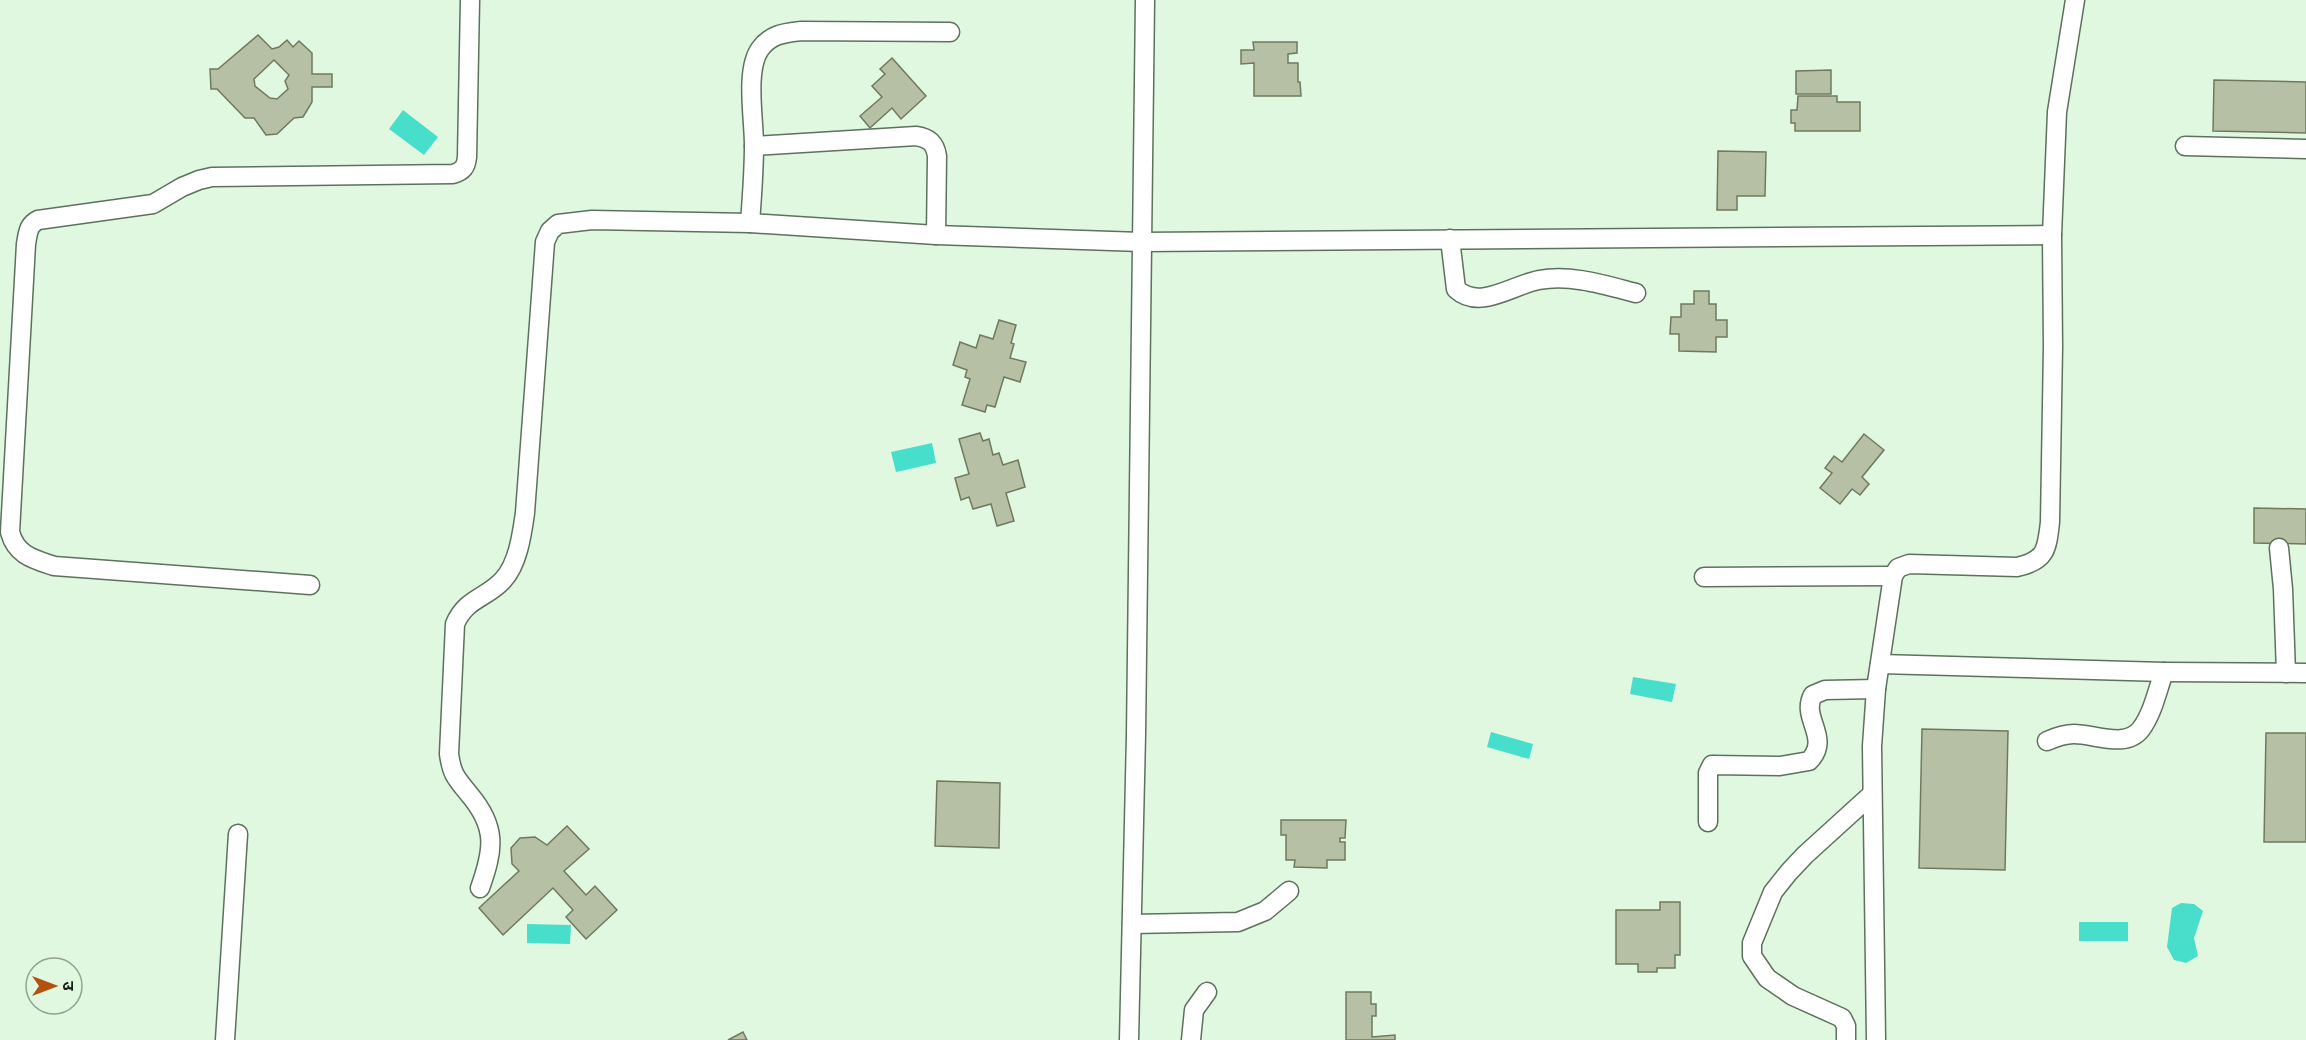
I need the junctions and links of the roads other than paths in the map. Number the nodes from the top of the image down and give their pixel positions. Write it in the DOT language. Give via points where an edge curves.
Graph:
graph roads {
  1 [pos="470,0"];
  2 [pos="1145,0"];
  3 [pos="2075,0"];
  4 [pos="950,32"];
  5 [pos="754,146"];
  6 [pos="2185,146"];
  7 [pos="2306,149"];
  8 [pos="750,223"];
  9 [pos="936,235"];
  10 [pos="2052,235"];
  11 [pos="1450,239"];
  12 [pos="1141,242"];
  13 [pos="1636,293"];
  14 [pos="6,507"];
  15 [pos="2279,548"];
  16 [pos="1893,576"];
  17 [pos="1704,577"];
  18 [pos="310,585"];
  19 [pos="1880,664"];
  20 [pos="2164,672"];
  21 [pos="2286,673"];
  22 [pos="2306,673"];
  23 [pos="1876,689"];
  24 [pos="2047,741"];
  25 [pos="1871,795"];
  26 [pos="1708,822"];
  27 [pos="238,834"];
  28 [pos="480,888"];
  29 [pos="1289,891"];
  30 [pos="1132,924"];
  31 [pos="1207,992"];
  32 [pos="225,1040"];
  33 [pos="1129,1040"];
  34 [pos="1191,1040"];
  35 [pos="1846,1040"];
  36 [pos="1876,1040"];
  1 -- 14 [label="street" via="467,158 460,172 212,177 182,187 153,204 48,218 32,224 26,244"];
  2 -- 12 [label="street"];
  3 -- 10 [label="street" via="2057,112"];
  4 -- 5 [label="street" via="778,33 759,51 752,76"];
  5 -- 8 [label="street"];
  5 -- 9 [label="street" via="926,138 936,148 937,156"];
  6 -- 7 [label="street"];
  8 -- 9 [label="street"];
  8 -- 28 [label="street" via="574,221 558,224 545,242 522,534 510,572 502,582 474,599 455,624 449,754 452,774 489,824 489,864"];
  9 -- 12 [label="street"];
  10 -- 11 [label="street"];
  10 -- 16 [label="street" via="2048,543 2041,557 2017,567 1909,564 1898,568"];
  11 -- 12 [label="street"];
  11 -- 13 [label="street" via="1456,289 1473,299 1540,280 1567,279 1593,281"];
  12 -- 30 [label="street"];
  14 -- 18 [label="street" via="13,543 19,551 54,566"];
  15 -- 21 [label="street"];
  16 -- 17 [label="street"];
  16 -- 19 [label="street"];
  19 -- 20 [label="street"];
  19 -- 23 [label="street"];
  20 -- 21 [label="street"];
  20 -- 24 [label="street" via="2147,720 2134,736 2115,739 2073,734"];
  21 -- 22 [label="street"];
  23 -- 25 [label="street"];
  23 -- 26 [label="street" via="1825,690 1813,695 1810,709 1819,744 1809,762 1780,766 1712,765 1708,773"];
  25 -- 35 [label="street" via="1805,855 1773,892 1752,943 1752,956 1767,978 1793,996 1842,1018"];
  25 -- 36 [label="street"];
  27 -- 32 [label="street"];
  29 -- 30 [label="street" via="1265,911 1238,922"];
  30 -- 33 [label="street"];
  31 -- 34 [label="street" via="1194,1010"];
}
